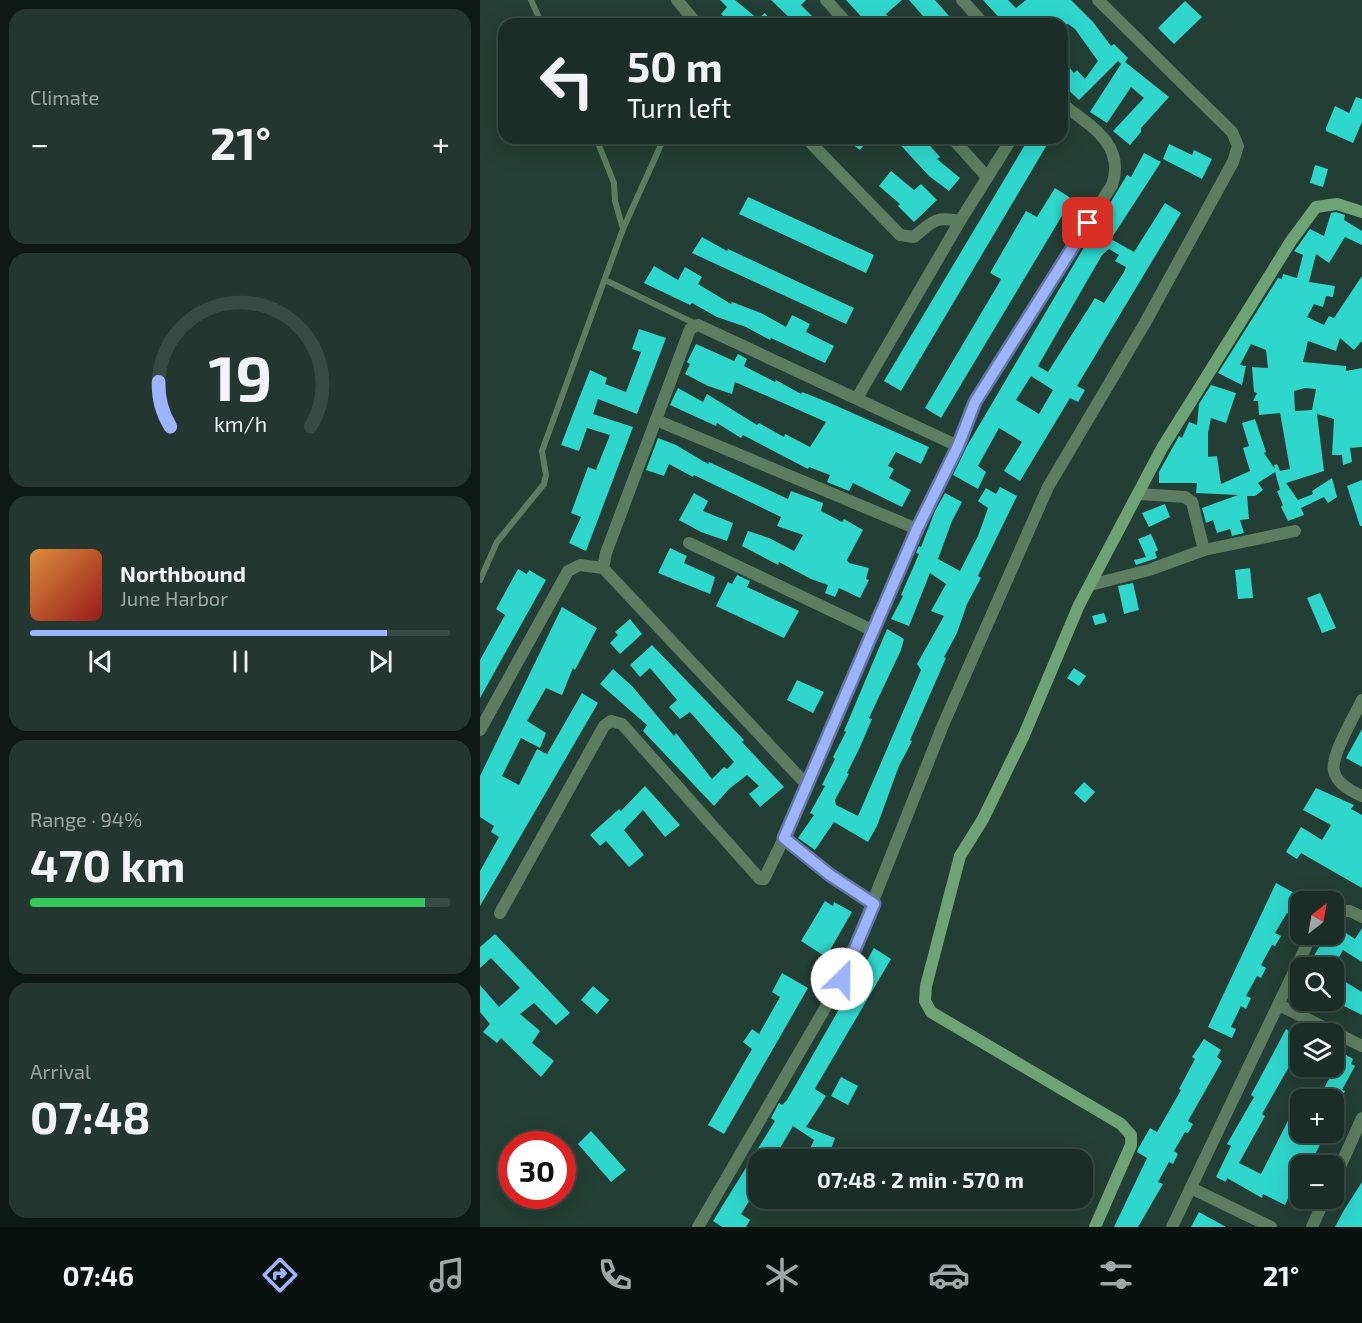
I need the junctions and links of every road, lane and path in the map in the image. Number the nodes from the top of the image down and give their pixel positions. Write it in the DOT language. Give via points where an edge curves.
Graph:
graph roads {
  1 [pos="531,0"];
  2 [pos="676,0"];
  3 [pos="826,0"];
  4 [pos="962,0"];
  5 [pos="1098,0"];
  6 [pos="539,18"];
  7 [pos="692,18"];
  8 [pos="842,18"];
  9 [pos="978,18"];
  10 [pos="1068,109"];
  11 [pos="599,144"];
  12 [pos="661,144"];
  13 [pos="812,144"];
  14 [pos="957,144"];
  15 [pos="1008,144"];
  16 [pos="987,177"];
  17 [pos="1362,212"];
  18 [pos="960,221"];
  19 [pos="623,229"];
  20 [pos="604,280"];
  21 [pos="698,324"];
  22 [pos="857,398"];
  23 [pos="656,420"];
  24 [pos="958,446"];
  25 [pos="1139,494"];
  26 [pos="917,529"];
  27 [pos="1295,531"];
  28 [pos="689,543"];
  29 [pos="1204,550"];
  30 [pos="603,568"];
  31 [pos="480,580"];
  32 [pos="1090,585"];
  33 [pos="874,631"];
  34 [pos="1362,700"];
  35 [pos="480,730"];
  36 [pos="806,784"];
  37 [pos="1362,796"];
  38 [pos="784,838"];
  39 [pos="874,904"];
  40 [pos="1344,911"];
  41 [pos="500,913"];
  42 [pos="1362,917"];
  43 [pos="1307,945"];
  44 [pos="1279,1005"];
  45 [pos="1362,1046"];
  46 [pos="1362,1119"];
  47 [pos="1344,1158"];
  48 [pos="1191,1188"];
  49 [pos="1320,1209"];
  50 [pos="698,1227"];
  51 [pos="1095,1227"];
  52 [pos="1172,1227"];
  53 [pos="1271,1227"];
  54 [pos="1311,1227"];
  1 -- 6 [label="lane"];
  2 -- 7 [label="street"];
  3 -- 8 [label="street"];
  4 -- 9 [label="street"];
  5 -- 39 [label="street" via="1232,132 1238,146 1233,162 1145,323 1047,488 881,875"];
  10 -- 24 [label="street" via="1109,142 1116,174 975,402"];
  11 -- 19 [label="lane" via="614,183"];
  12 -- 19 [label="lane"];
  13 -- 18 [label="street" via="900,235 914,237 942,217"];
  14 -- 16 [label="street"];
  15 -- 16 [label="street"];
  16 -- 18 [label="street"];
  17 -- 25 [label="street" via="1336,204 1316,207 1197,390"];
  18 -- 22 [label="street"];
  19 -- 20 [label="lane"];
  20 -- 21 [label="lane"];
  20 -- 31 [label="lane" via="542,451 544,484 497,542"];
  21 -- 22 [label="street"];
  21 -- 23 [label="street" via="690,329"];
  22 -- 24 [label="street"];
  23 -- 26 [label="street"];
  23 -- 30 [label="street"];
  24 -- 26 [label="street"];
  25 -- 29 [label="street" via="1185,497 1192,502"];
  25 -- 32 [label="street"];
  26 -- 33 [label="street"];
  27 -- 29 [label="street"];
  28 -- 33 [label="street"];
  29 -- 32 [label="street"];
  30 -- 35 [label="street" via="580,566 568,570"];
  30 -- 36 [label="street"];
  32 -- 51 [label="street" via="1024,735 983,819 960,856 931,957 924,1000 931,1012 1121,1124 1131,1135 1131,1145"];
  33 -- 36 [label="street"];
  34 -- 37 [label="street" via="1334,760 1334,771 1340,781"];
  36 -- 38 [label="street"];
  38 -- 39 [label="street"];
  38 -- 41 [label="street" via="764,879 760,879 622,724 611,721 604,726"];
  39 -- 50 [label="street" via="842,979"];
  40 -- 42 [label="street"];
  43 -- 44 [label="street"];
  44 -- 45 [label="street"];
  44 -- 48 [label="street"];
  46 -- 47 [label="street"];
  48 -- 52 [label="street"];
  48 -- 53 [label="street"];
  49 -- 54 [label="street"];
}
